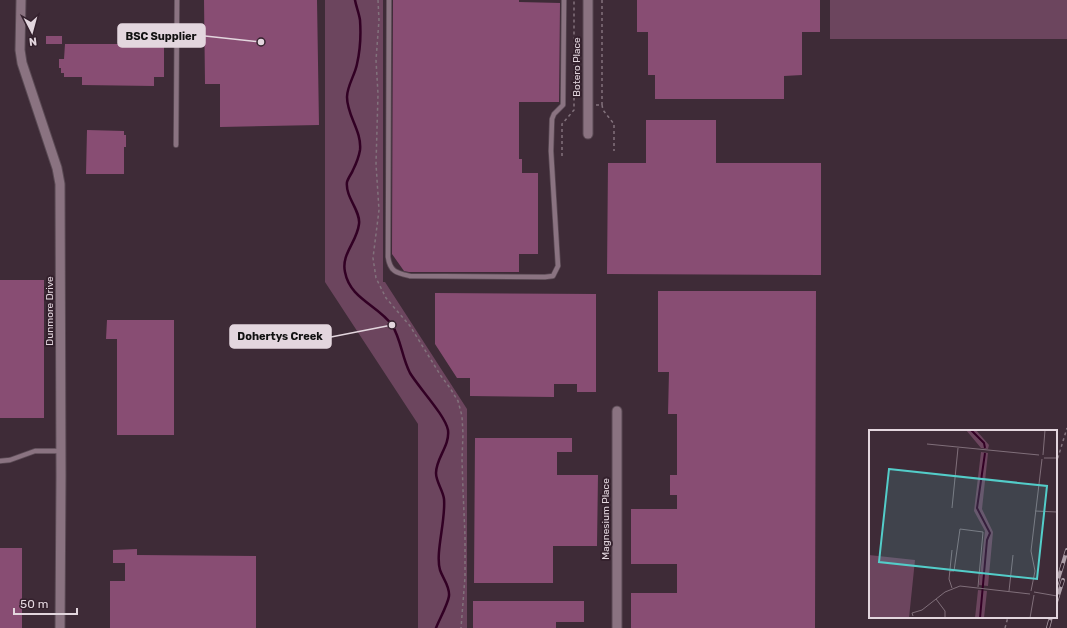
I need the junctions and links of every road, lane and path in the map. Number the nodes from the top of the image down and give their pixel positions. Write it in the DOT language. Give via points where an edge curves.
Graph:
graph roads {
  1 [pos="21,0"];
  2 [pos="177,0"];
  3 [pos="378,0"];
  4 [pos="389,0"];
  5 [pos="564,0"];
  6 [pos="574,0"];
  7 [pos="588,0"];
  8 [pos="602,0"];
  9 [pos="588,105"];
  10 [pos="602,105"];
  11 [pos="588,134"];
  12 [pos="176,145"];
  13 [pos="614,151"];
  14 [pos="562,156"];
  15 [pos="617,411"];
  16 [pos="1067,428"];
  17 [pos="61,452"];
  18 [pos="0,461"];
  19 [pos="1057,461"];
  20 [pos="1008,618"];
  21 [pos="60,628"];
  22 [pos="461,628"];
  23 [pos="617,628"];
  24 [pos="1005,628"];
  1 -- 17 [label="street, Dunmore Drive" via="22,63 60,184"];
  2 -- 12 [label="lane"];
  3 -- 22 [label="path" via="376,164 379,210 374,258 376,278 386,298 410,326 458,400 462,416 465,577"];
  4 -- 5 [label="lane" via="389,265 396,272 410,276 545,277 553,276 558,266 551,151 552,119 563,105"];
  6 -- 14 [label="path" via="574,110 562,124"];
  7 -- 9 [label="street, Botero Place"];
  8 -- 10 [label="path"];
  9 -- 10 [label="path"];
  9 -- 11 [label="street, Botero Place"];
  10 -- 13 [label="path" via="614,124"];
  15 -- 23 [label="street, Magnesium Place"];
  16 -- 19 [label="path"];
  17 -- 18 [label="lane" via="35,451"];
  17 -- 21 [label="street, Dunmore Drive"];
  20 -- 24 [label="path"];
}
